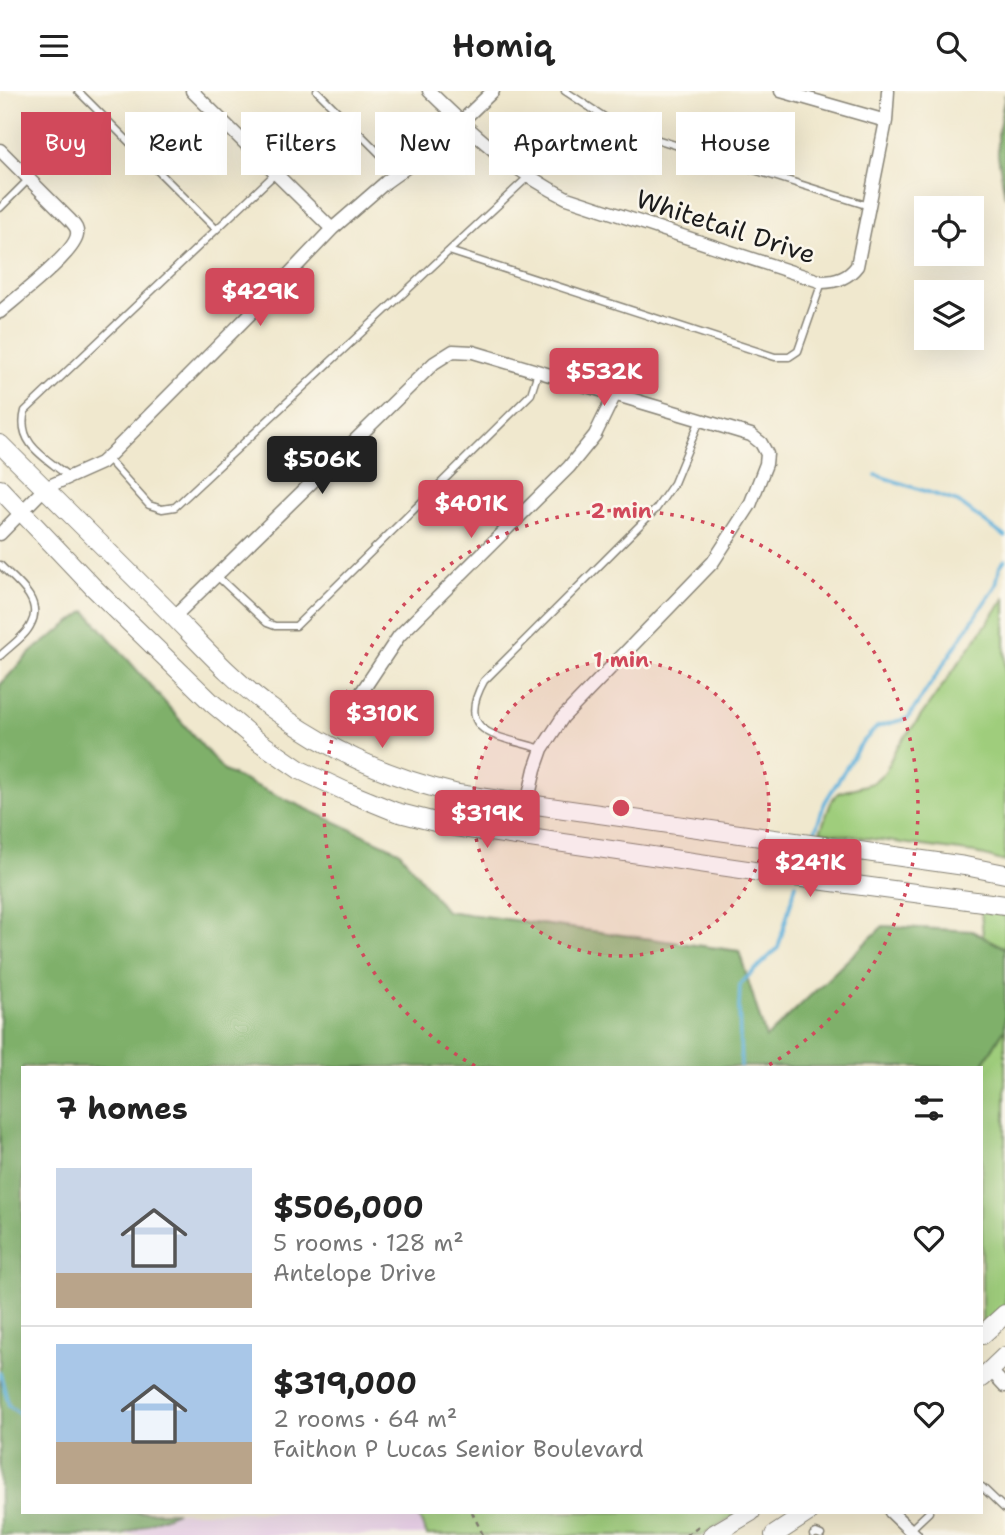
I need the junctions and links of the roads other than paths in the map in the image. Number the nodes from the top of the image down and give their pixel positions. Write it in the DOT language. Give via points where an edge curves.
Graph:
graph roads {
  1 [pos="78,91"];
  2 [pos="192,91"];
  3 [pos="317,91"];
  4 [pos="429,91"];
  5 [pos="493,91"];
  6 [pos="565,91"];
  7 [pos="781,91"];
  8 [pos="888,91"];
  9 [pos="450,112"];
  10 [pos="472,112"];
  11 [pos="886,121"];
  12 [pos="475,134"];
  13 [pos="241,139"];
  14 [pos="375,149"];
  15 [pos="0,150"];
  16 [pos="274,175"];
  17 [pos="278,175"];
  18 [pos="397,175"];
  19 [pos="528,177"];
  20 [pos="29,179"];
  21 [pos="869,206"];
  22 [pos="0,208"];
  23 [pos="216,229"];
  24 [pos="332,229"];
  25 [pos="449,251"];
  26 [pos="822,282"];
  27 [pos="0,312"];
  28 [pos="538,372"];
  29 [pos="615,394"];
  30 [pos="700,420"];
  31 [pos="0,444"];
  32 [pos="107,458"];
  33 [pos="68,476"];
  34 [pos="45,488"];
  35 [pos="0,489"];
  36 [pos="23,511"];
  37 [pos="0,534"];
  38 [pos="0,565"];
  39 [pos="217,576"];
  40 [pos="174,617"];
  41 [pos="0,656"];
  42 [pos="355,702"];
  43 [pos="542,749"];
  44 [pos="527,804"];
  45 [pos="524,836"];
  46 [pos="1005,874"];
  47 [pos="1005,905"];
  48 [pos="1005,1314"];
  49 [pos="983,1334"];
  50 [pos="1005,1356"];
  51 [pos="986,1374"];
  52 [pos="1005,1385"];
  53 [pos="983,1488"];
  54 [pos="1005,1509"];
  55 [pos="748,1514"];
  56 [pos="806,1514"];
  57 [pos="893,1514"];
  58 [pos="927,1514"];
  59 [pos="913,1532"];
  60 [pos="712,1535"];
  61 [pos="774,1535"];
  62 [pos="813,1535"];
  63 [pos="821,1535"];
  1 -- 23 [label="lane"];
  2 -- 13 [label="street"];
  3 -- 14 [label="lane"];
  4 -- 9 [label="street, Whitetail Drive"];
  5 -- 10 [label="street"];
  6 -- 21 [label="lane" via="621,128"];
  7 -- 11 [label="street"];
  8 -- 11 [label="street"];
  11 -- 21 [label="street"];
  12 -- 19 [label="street, Whitetail Drive"];
  15 -- 20 [label="street"];
  16 -- 23 [label="lane"];
  17 -- 24 [label="street"];
  18 -- 24 [label="street"];
  19 -- 25 [label="lane"];
  19 -- 26 [label="street, Whitetail Drive" via="567,198"];
  20 -- 22 [label="lane"];
  20 -- 27 [label="street" via="70,220 77,235 69,251"];
  21 -- 26 [label="street, Whitetail Drive" via="857,266 839,280"];
  23 -- 33 [label="lane" via="25,411 26,441"];
  24 -- 32 [label="street"];
  25 -- 26 [label="lane" via="775,357 798,351"];
  25 -- 32 [label="lane" via="175,507 149,505"];
  28 -- 29 [label="street"];
  28 -- 39 [label="street" via="472,352 453,351 435,363"];
  28 -- 39 [label="lane" via="531,394 296,626 267,622"];
  29 -- 30 [label="street"];
  29 -- 42 [label="street" via="595,435 569,467 399,636"];
  30 -- 43 [label="street" via="751,435 764,447 766,464 750,505 713,562 579,699"];
  30 -- 43 [label="lane" via="674,483 656,509 484,681 476,696 476,723 485,731"];
  31 -- 34 [label="main road"];
  32 -- 33 [label="street"];
  33 -- 34 [label="street"];
  34 -- 36 [label="street"];
  34 -- 40 [label="main road"];
  35 -- 36 [label="main road"];
  36 -- 37 [label="street"];
  36 -- 45 [label="main road" via="212,703 300,770 396,812 455,827"];
  38 -- 41 [label="lane" via="34,601 35,610 31,625"];
  39 -- 40 [label="street"];
  40 -- 44 [label="main road" via="270,708 337,749 417,784"];
  43 -- 44 [label="street"];
  44 -- 45 [label="street"];
  44 -- 46 [label="main road"];
  45 -- 47 [label="main road"];
  48 -- 49 [label="main road"];
  50 -- 51 [label="main road"];
  51 -- 52 [label="street"];
  53 -- 54 [label="lane"];
  55 -- 60 [label="main road"];
  56 -- 61 [label="main road"];
  57 -- 59 [label="street"];
  58 -- 59 [label="lane"];
  62 -- 63 [label="lane"];
}
